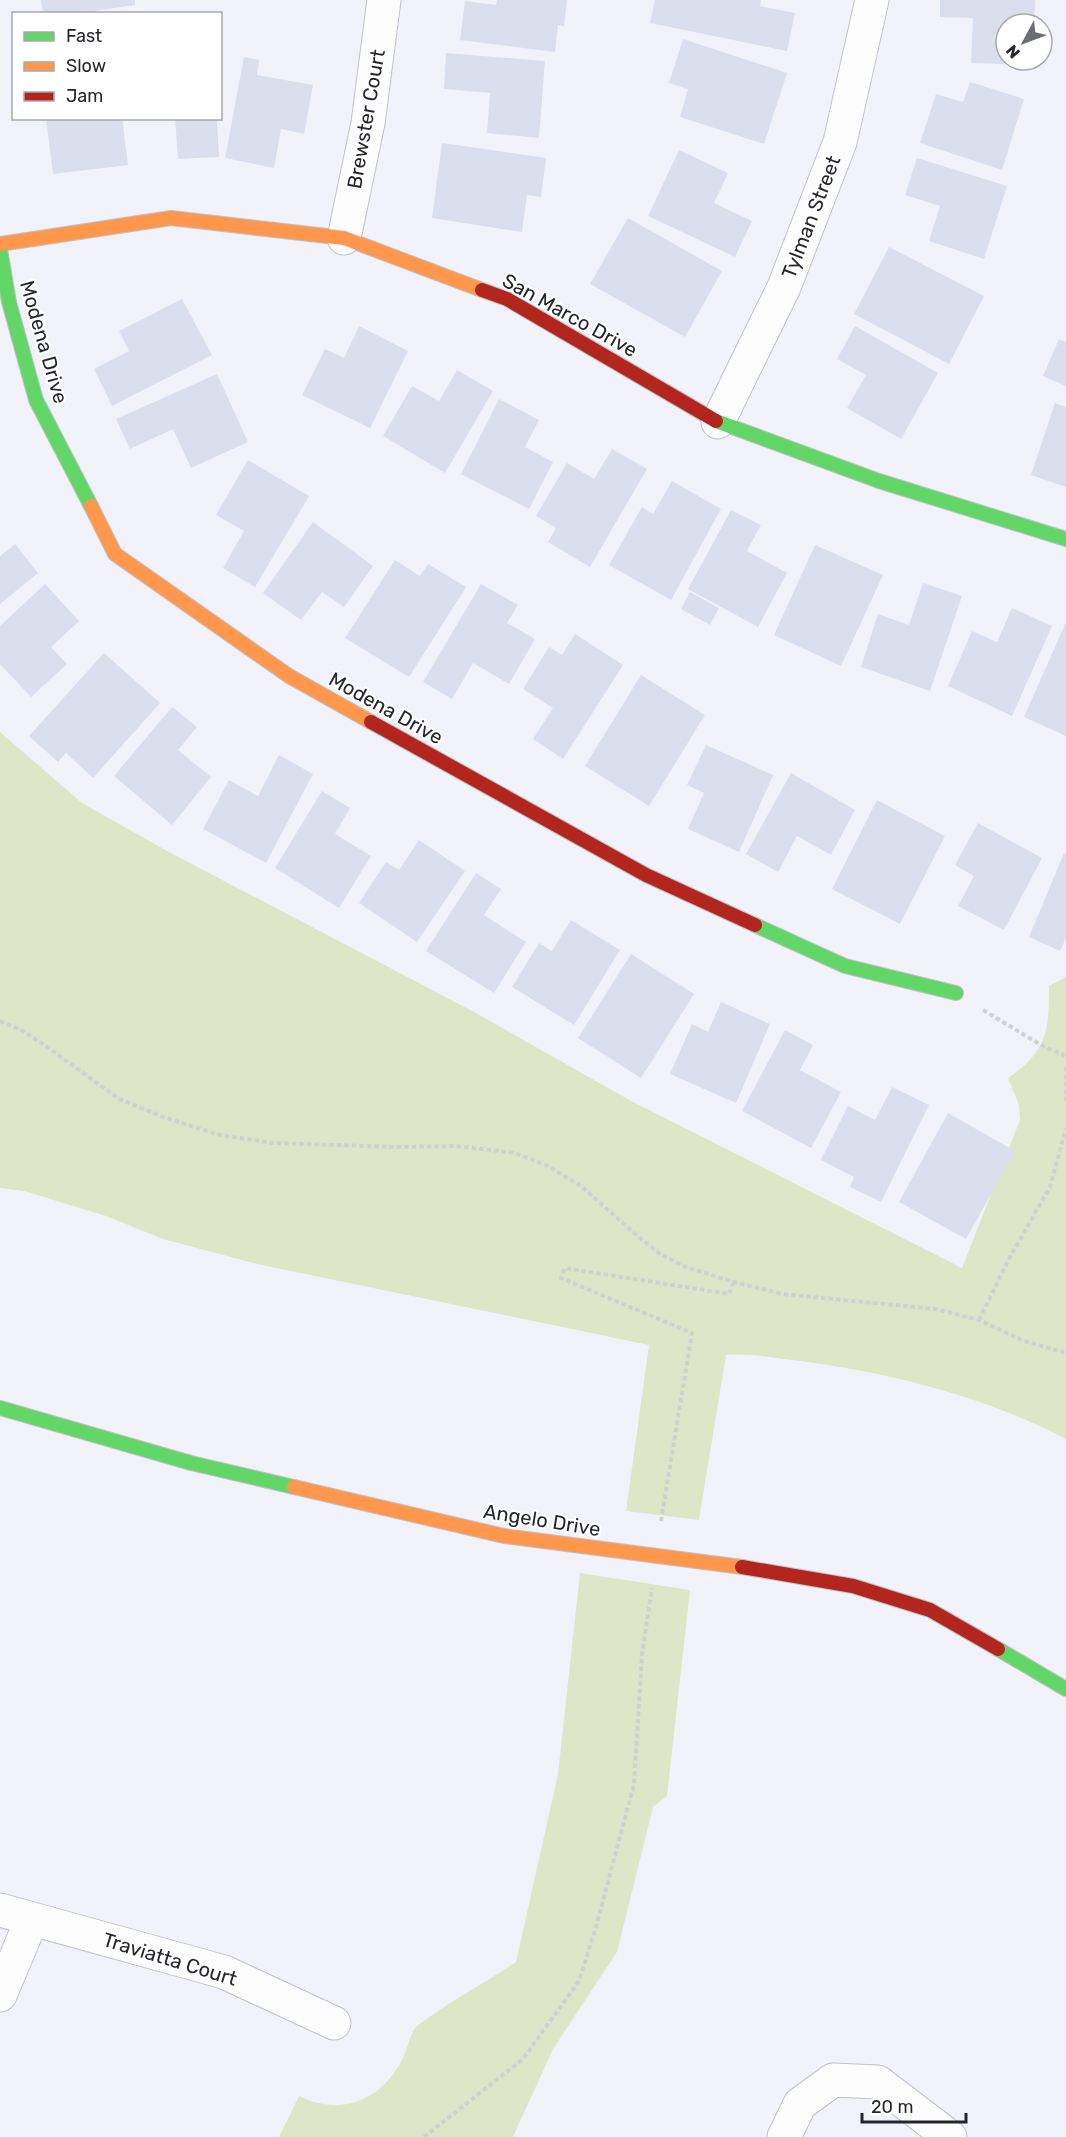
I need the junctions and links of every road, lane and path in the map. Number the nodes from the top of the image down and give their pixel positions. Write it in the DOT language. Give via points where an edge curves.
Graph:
graph roads {
  1 [pos="384,0"];
  2 [pos="872,0"];
  3 [pos="344,238"];
  4 [pos="0,244"];
  5 [pos="0,249"];
  6 [pos="718,422"];
  7 [pos="1066,539"];
  8 [pos="956,993"];
  9 [pos="0,1021"];
  10 [pos="1066,1056"];
  11 [pos="1066,1067"];
  12 [pos="1066,1105"];
  13 [pos="1066,1128"];
  14 [pos="734,1282"];
  15 [pos="979,1320"];
  16 [pos="1066,1353"];
  17 [pos="0,1408"];
  18 [pos="656,1556"];
  19 [pos="1066,1689"];
  20 [pos="0,1910"];
  21 [pos="32,1919"];
  22 [pos="0,1995"];
  23 [pos="334,2023"];
  24 [pos="424,2137"];
  25 [pos="784,2137"];
  26 [pos="950,2137"];
  1 -- 3 [label="street, Brewster Court" via="368,123"];
  2 -- 6 [label="street, Tylman Street" via="840,142 783,287"];
  3 -- 4 [label="street, San Marco Drive" via="171,218"];
  3 -- 6 [label="street, San Marco Drive" via="507,299"];
  5 -- 8 [label="street, Modena Drive" via="9,302 36,400 115,554 289,676 646,875 845,966"];
  6 -- 7 [label="street, San Marco Drive" via="879,482"];
  8 -- 10 [label="path" via="1026,1037"];
  9 -- 14 [label="path" via="43,1044 119,1099 220,1135 273,1143 456,1146 515,1153 581,1186 659,1253 683,1266"];
  11 -- 12 [label="path"];
  13 -- 15 [label="path" via="1050,1187"];
  14 -- 15 [label="path" via="782,1294 936,1309"];
  14 -- 18 [label="path" via="729,1294 565,1268 561,1278 692,1333"];
  15 -- 16 [label="path" via="1024,1341"];
  17 -- 18 [label="street, Angelo Drive" via="191,1463 504,1536"];
  18 -- 19 [label="street, Angelo Drive" via="853,1586 930,1611"];
  18 -- 24 [label="path" via="642,1654 633,1784 579,1981 523,2058"];
  20 -- 21 [label="street, Traviatta Court"];
  21 -- 22 [label="street"];
  21 -- 23 [label="street, Traviatta Court" via="224,1972"];
  25 -- 26 [label="street" via="800,2104 833,2080 878,2082"];
}
